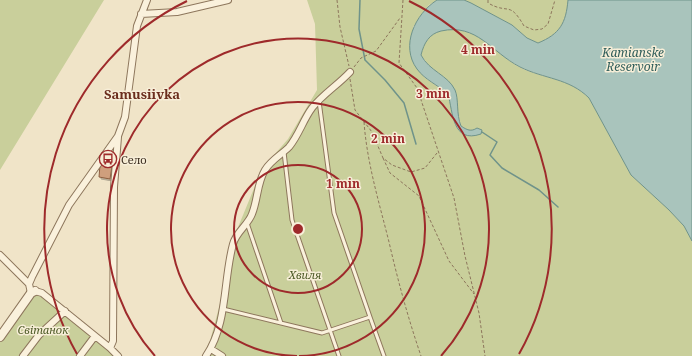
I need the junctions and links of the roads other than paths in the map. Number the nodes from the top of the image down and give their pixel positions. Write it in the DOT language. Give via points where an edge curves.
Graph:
graph roads {
  1 [pos="147,0"];
  2 [pos="228,0"];
  3 [pos="140,14"];
  4 [pos="350,72"];
  5 [pos="319,100"];
  6 [pos="118,136"];
  7 [pos="284,151"];
  8 [pos="247,223"];
  9 [pos="0,255"];
  10 [pos="32,289"];
  11 [pos="223,309"];
  12 [pos="65,311"];
  13 [pos="370,317"];
  14 [pos="281,323"];
  15 [pos="330,330"];
  16 [pos="95,336"];
  17 [pos="0,338"];
  18 [pos="110,348"];
  19 [pos="211,349"];
  20 [pos="23,356"];
  21 [pos="80,356"];
  22 [pos="118,356"];
  23 [pos="206,356"];
  24 [pos="222,356"];
  25 [pos="339,356"];
  26 [pos="384,356"];
  1 -- 3 [label="street"];
  2 -- 3 [label="street" via="177,12"];
  3 -- 6 [label="street" via="125,118"];
  4 -- 5 [label="street"];
  5 -- 7 [label="street" via="305,117 294,140"];
  5 -- 13 [label="lane" via="334,213"];
  6 -- 10 [label="street" via="69,205"];
  6 -- 18 [label="street" via="114,187 113,341"];
  7 -- 8 [label="street" via="265,171 258,188 253,213"];
  7 -- 15 [label="lane" via="292,220"];
  8 -- 11 [label="street" via="234,242"];
  8 -- 14 [label="lane"];
  9 -- 10 [label="street"];
  10 -- 12 [label="street" via="42,293"];
  10 -- 17 [label="street"];
  11 -- 14 [label="lane"];
  11 -- 19 [label="street"];
  12 -- 16 [label="street"];
  12 -- 20 [label="street" via="39,335"];
  13 -- 15 [label="lane"];
  13 -- 26 [label="lane"];
  14 -- 15 [label="lane" via="322,333"];
  15 -- 25 [label="lane"];
  16 -- 18 [label="street"];
  16 -- 21 [label="street"];
  18 -- 22 [label="street"];
  19 -- 23 [label="street"];
  19 -- 24 [label="street"];
}
